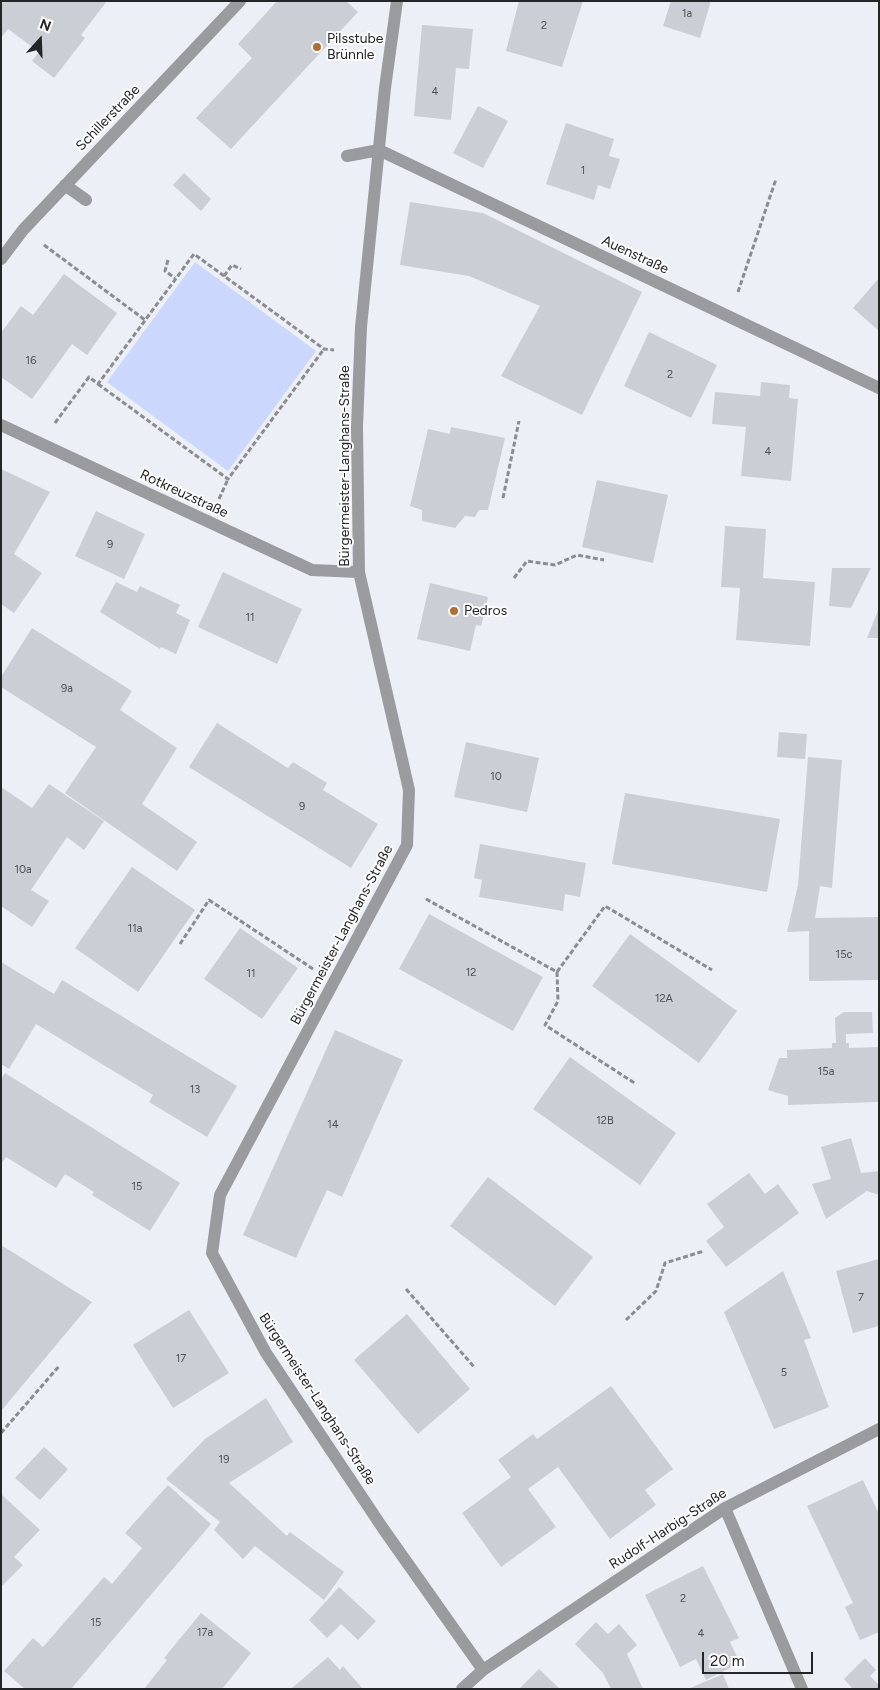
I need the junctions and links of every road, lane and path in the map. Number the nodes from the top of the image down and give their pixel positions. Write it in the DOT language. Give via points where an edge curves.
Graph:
graph roads {
  1 [pos="240,1"];
  2 [pos="397,1"];
  3 [pos="379,150"];
  4 [pos="347,156"];
  5 [pos="776,179"];
  6 [pos="66,185"];
  7 [pos="86,200"];
  8 [pos="23,230"];
  9 [pos="1,259"];
  10 [pos="168,260"];
  11 [pos="242,270"];
  12 [pos="224,276"];
  13 [pos="176,278"];
  14 [pos="730,317"];
  15 [pos="145,320"];
  16 [pos="98,384"];
  17 [pos="879,388"];
  18 [pos="519,421"];
  19 [pos="1,425"];
  20 [pos="40,443"];
  21 [pos="503,498"];
  22 [pos="604,560"];
  23 [pos="359,572"];
  24 [pos="514,578"];
  25 [pos="426,899"];
  26 [pos="180,944"];
  27 [pos="712,970"];
  28 [pos="557,972"];
  29 [pos="334,983"];
  30 [pos="636,1084"];
  31 [pos="704,1251"];
  32 [pos="406,1289"];
  33 [pos="626,1320"];
  34 [pos="60,1364"];
  35 [pos="475,1368"];
  36 [pos="879,1429"];
  37 [pos="1,1433"];
  38 [pos="725,1508"];
  39 [pos="483,1670"];
  40 [pos="462,1689"];
  41 [pos="802,1689"];
  1 -- 6 [label="street, Schillerstraße"];
  2 -- 3 [label="street, Bürgermeister-Langhans-Straße"];
  3 -- 4 [label="street"];
  3 -- 14 [label="street, Auenstraße"];
  3 -- 23 [label="street, Bürgermeister-Langhans-Straße" via="361,327 357,427"];
  5 -- 14 [label="path"];
  6 -- 7 [label="street"];
  6 -- 8 [label="street, Schillerstraße"];
  8 -- 9 [label="street, Schillerstraße"];
  8 -- 15 [label="path"];
  10 -- 13 [label="path" via="165,270"];
  11 -- 12 [label="path" via="232,266"];
  12 -- 13 [label="path" via="194,254"];
  12 -- 16 [label="path" via="324,349 228,479"];
  13 -- 15 [label="path"];
  14 -- 17 [label="street, Auenstraße"];
  15 -- 16 [label="path"];
  16 -- 20 [label="path" via="89,377"];
  18 -- 21 [label="path"];
  19 -- 20 [label="street, Rotkreuzstraße"];
  20 -- 23 [label="street, Rotkreuzstraße" via="312,570"];
  22 -- 24 [label="path" via="577,555 555,565 527,561"];
  23 -- 29 [label="street, Bürgermeister-Langhans-Straße" via="409,790 407,845"];
  25 -- 28 [label="path"];
  26 -- 29 [label="path" via="209,900"];
  27 -- 28 [label="path" via="605,906"];
  28 -- 30 [label="path" via="558,1001 545,1025"];
  29 -- 39 [label="street, Bürgermeister-Langhans-Straße" via="220,1195 212,1253 266,1353 384,1530"];
  31 -- 33 [label="path" via="665,1262 656,1291"];
  32 -- 35 [label="path"];
  34 -- 37 [label="path"];
  36 -- 38 [label="street, Rudolf-Harbig-Straße"];
  38 -- 39 [label="street, Rudolf-Harbig-Straße"];
  38 -- 41 [label="street"];
  39 -- 40 [label="street"];
}
